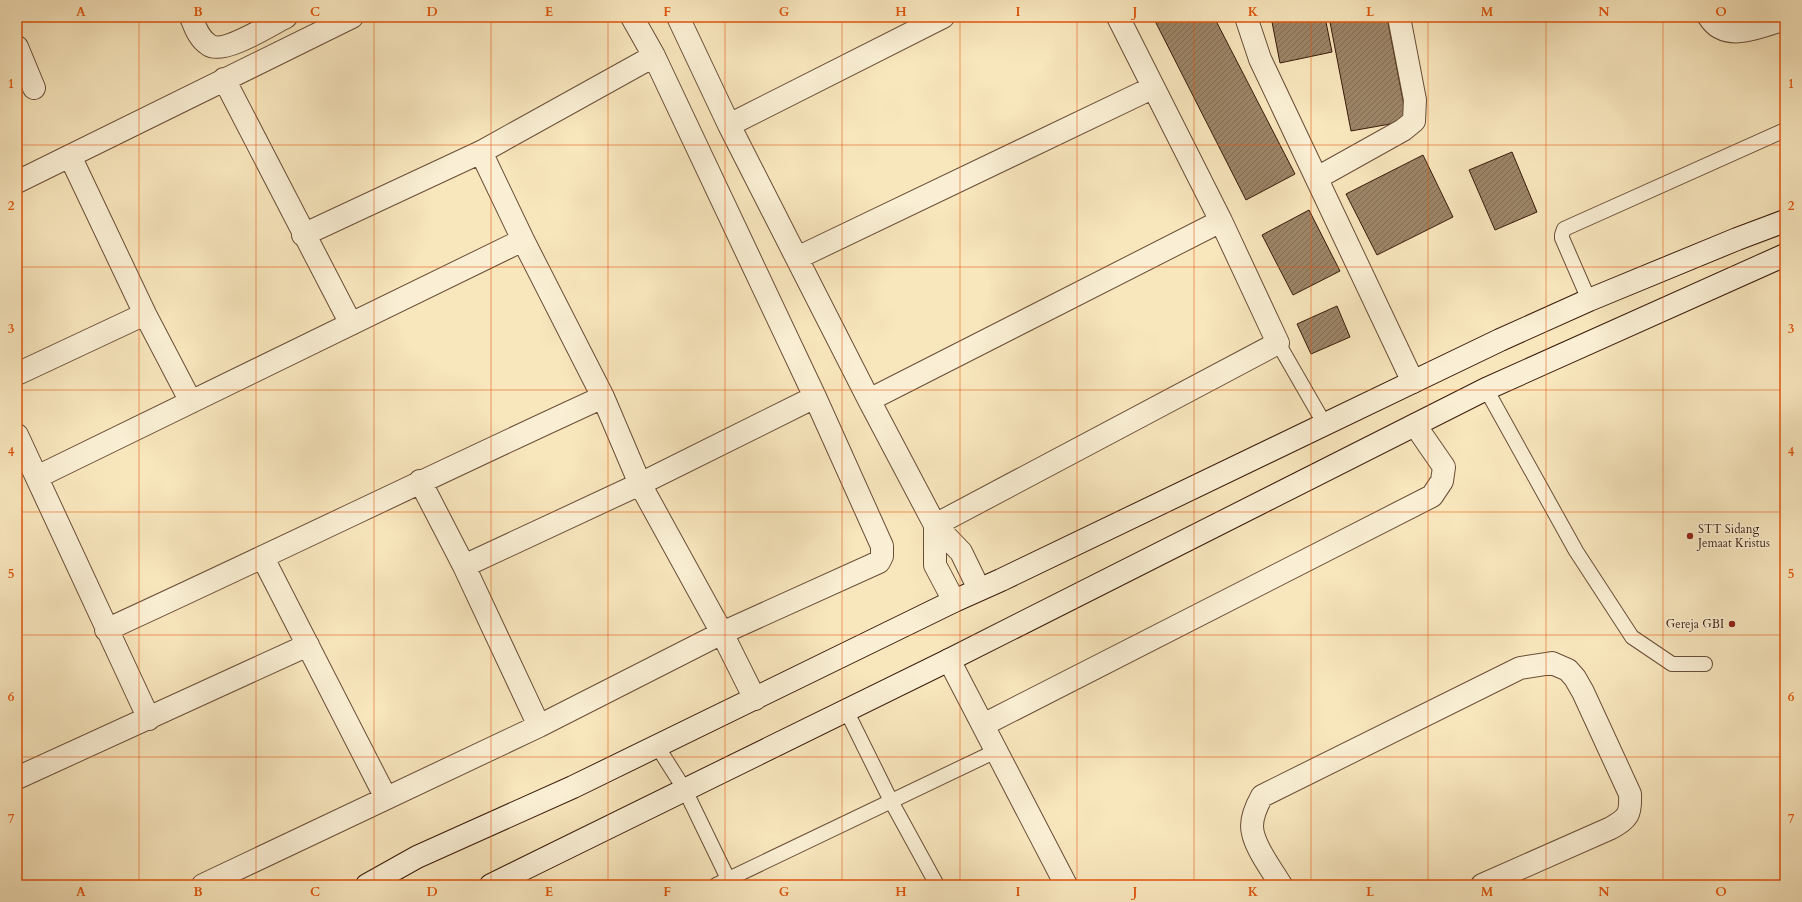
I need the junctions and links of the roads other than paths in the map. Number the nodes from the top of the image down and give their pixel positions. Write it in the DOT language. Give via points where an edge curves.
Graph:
graph roads {
  1 [pos="191,17"];
  2 [pos="286,17"];
  3 [pos="352,17"];
  4 [pos="632,17"];
  5 [pos="678,17"];
  6 [pos="943,17"];
  7 [pos="1118,17"];
  8 [pos="1246,17"];
  9 [pos="1400,17"];
  10 [pos="1709,17"];
  11 [pos="1785,19"];
  12 [pos="17,47"];
  13 [pos="654,56"];
  14 [pos="224,79"];
  15 [pos="34,88"];
  16 [pos="1152,88"];
  17 [pos="729,125"];
  18 [pos="1785,130"];
  19 [pos="481,152"];
  20 [pos="70,156"];
  21 [pos="1317,178"];
  22 [pos="17,182"];
  23 [pos="1221,221"];
  24 [pos="1785,221"];
  25 [pos="303,235"];
  26 [pos="523,240"];
  27 [pos="1785,255"];
  28 [pos="797,258"];
  29 [pos="1589,300"];
  30 [pos="145,314"];
  31 [pos="351,324"];
  32 [pos="1278,344"];
  33 [pos="17,374"];
  34 [pos="1413,382"];
  35 [pos="1486,389"];
  36 [pos="603,397"];
  37 [pos="816,397"];
  38 [pos="869,400"];
  39 [pos="191,402"];
  40 [pos="1324,423"];
  41 [pos="1415,425"];
  42 [pos="17,435"];
  43 [pos="38,477"];
  44 [pos="420,481"];
  45 [pos="640,484"];
  46 [pos="935,525"];
  47 [pos="263,558"];
  48 [pos="464,566"];
  49 [pos="979,589"];
  50 [pos="954,601"];
  51 [pos="106,630"];
  52 [pos="722,634"];
  53 [pos="308,645"];
  54 [pos="949,660"];
  55 [pos="1705,664"];
  56 [pos="755,698"];
  57 [pos="846,710"];
  58 [pos="148,719"];
  59 [pos="983,724"];
  60 [pos="539,726"];
  61 [pos="657,746"];
  62 [pos="996,752"];
  63 [pos="17,778"];
  64 [pos="685,790"];
  65 [pos="386,798"];
  66 [pos="891,802"];
  67 [pos="725,883"];
  68 [pos="203,885"];
  69 [pos="366,885"];
  70 [pos="491,885"];
  71 [pos="937,885"];
  72 [pos="1066,885"];
  73 [pos="1281,885"];
  74 [pos="1482,885"];
  1 -- 2 [label="street" via="203,40 210,46 217,47 240,40"];
  3 -- 14 [label="street"];
  4 -- 13 [label="street"];
  5 -- 17 [label="street"];
  6 -- 17 [label="street"];
  7 -- 16 [label="street"];
  8 -- 21 [label="street" via="1260,59"];
  9 -- 21 [label="street" via="1415,100 1414,121 1403,130"];
  10 -- 11 [label="street" via="1720,28 1739,32"];
  12 -- 15 [label="street"];
  13 -- 19 [label="street"];
  13 -- 37 [label="street"];
  14 -- 20 [label="street"];
  14 -- 25 [label="street"];
  16 -- 23 [label="street"];
  16 -- 28 [label="street"];
  17 -- 28 [label="street"];
  18 -- 29 [label="lane" via="1564,229 1562,238"];
  19 -- 25 [label="street"];
  19 -- 26 [label="street"];
  20 -- 22 [label="street"];
  20 -- 30 [label="street"];
  21 -- 34 [label="street"];
  23 -- 32 [label="street"];
  23 -- 38 [label="street"];
  24 -- 29 [label="street"];
  25 -- 31 [label="street"];
  26 -- 31 [label="street"];
  26 -- 36 [label="street"];
  27 -- 35 [label="street"];
  28 -- 38 [label="street"];
  29 -- 34 [label="street"];
  30 -- 33 [label="street"];
  30 -- 39 [label="street"];
  31 -- 39 [label="street"];
  32 -- 40 [label="lane"];
  32 -- 46 [label="street"];
  34 -- 40 [label="street"];
  35 -- 41 [label="street"];
  35 -- 55 [label="lane" via="1576,551 1632,637 1672,664"];
  36 -- 44 [label="street"];
  36 -- 45 [label="street"];
  37 -- 45 [label="street"];
  37 -- 52 [label="street" via="882,546 882,556 879,562"];
  38 -- 46 [label="street"];
  39 -- 43 [label="street"];
  40 -- 49 [label="street"];
  41 -- 54 [label="street"];
  41 -- 59 [label="street" via="1444,467 1442,482 1432,496"];
  42 -- 43 [label="street"];
  43 -- 51 [label="street"];
  44 -- 47 [label="street"];
  44 -- 48 [label="street"];
  45 -- 48 [label="street"];
  45 -- 52 [label="street"];
  46 -- 49 [label="street" via="961,552"];
  46 -- 50 [label="street" via="935,565"];
  47 -- 51 [label="street"];
  47 -- 53 [label="street"];
  48 -- 60 [label="street"];
  49 -- 50 [label="street"];
  50 -- 56 [label="street"];
  51 -- 58 [label="street"];
  52 -- 56 [label="street"];
  52 -- 60 [label="street"];
  53 -- 58 [label="street"];
  53 -- 65 [label="street"];
  54 -- 57 [label="street"];
  54 -- 59 [label="street"];
  56 -- 61 [label="street"];
  57 -- 64 [label="street"];
  57 -- 66 [label="lane"];
  58 -- 63 [label="street"];
  59 -- 62 [label="street"];
  60 -- 65 [label="street"];
  61 -- 64 [label="lane"];
  61 -- 69 [label="street" via="417,857"];
  62 -- 66 [label="lane"];
  62 -- 72 [label="street"];
  64 -- 67 [label="lane"];
  64 -- 70 [label="street"];
  65 -- 68 [label="street"];
  66 -- 67 [label="lane"];
  66 -- 71 [label="lane"];
  73 -- 74 [label="street" via="1254,839 1252,826 1255,810 1262,796 1520,668 1552,663 1568,670 1583,692 1630,794 1631,809 1626,819 1611,828"];
}
